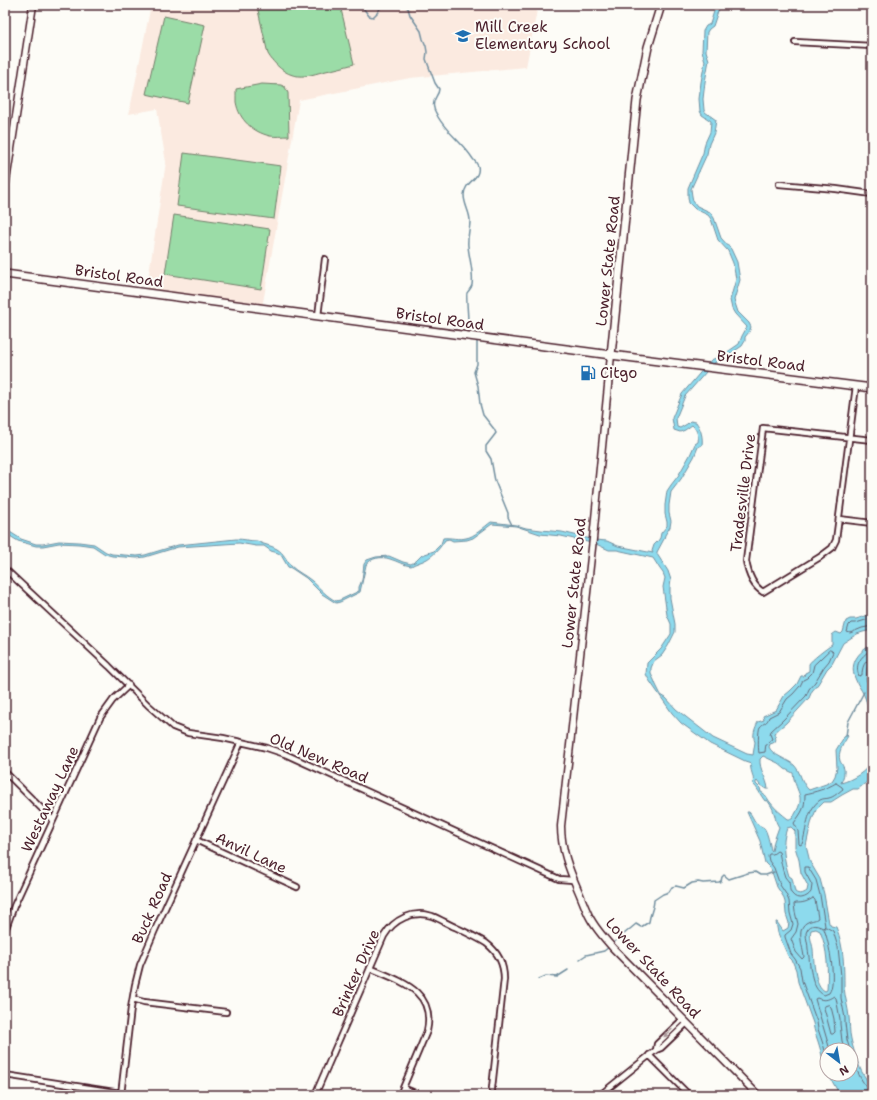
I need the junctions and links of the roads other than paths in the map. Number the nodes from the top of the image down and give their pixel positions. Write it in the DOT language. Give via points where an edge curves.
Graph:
graph roads {
  1 [pos="33,5"];
  2 [pos="661,5"];
  3 [pos="794,42"];
  4 [pos="872,46"];
  5 [pos="779,184"];
  6 [pos="5,188"];
  7 [pos="872,194"];
  8 [pos="325,259"];
  9 [pos="5,274"];
  10 [pos="318,316"];
  11 [pos="611,355"];
  12 [pos="856,386"];
  13 [pos="872,388"];
  14 [pos="849,437"];
  15 [pos="872,440"];
  16 [pos="839,519"];
  17 [pos="872,523"];
  18 [pos="5,570"];
  19 [pos="129,685"];
  20 [pos="241,742"];
  21 [pos="5,772"];
  22 [pos="53,820"];
  23 [pos="196,840"];
  24 [pos="573,880"];
  25 [pos="297,887"];
  26 [pos="5,931"];
  27 [pos="370,968"];
  28 [pos="133,999"];
  29 [pos="226,1012"];
  30 [pos="685,1021"];
  31 [pos="649,1055"];
  32 [pos="5,1075"];
  33 [pos="403,1088"];
  34 [pos="121,1094"];
  35 [pos="315,1095"];
  36 [pos="400,1095"];
  37 [pos="420,1095"];
  38 [pos="492,1095"];
  39 [pos="600,1095"];
  40 [pos="689,1095"];
  41 [pos="758,1095"];
  1 -- 6 [label="street"];
  2 -- 11 [label="main road, Lower State Road" via="648,47 637,100"];
  3 -- 4 [label="street"];
  5 -- 7 [label="street"];
  8 -- 10 [label="street"];
  9 -- 10 [label="main road, Bristol Road"];
  10 -- 11 [label="main road, Bristol Road"];
  11 -- 12 [label="main road, Bristol Road"];
  11 -- 24 [label="street, Lower State Road" via="561,826 564,855"];
  12 -- 13 [label="main road, Bristol Road"];
  12 -- 14 [label="street, Tradesville Drive"];
  14 -- 15 [label="street"];
  14 -- 16 [label="street, Tradesville Drive"];
  14 -- 16 [label="street, Tradesville Drive" via="763,428 746,561 747,569 759,590 763,592 832,548 836,540"];
  16 -- 17 [label="street"];
  18 -- 19 [label="street, Old New Road"];
  19 -- 20 [label="street, Old New Road" via="177,730"];
  19 -- 22 [label="street, Westaway Lane" via="113,700 100,718"];
  20 -- 23 [label="street, Buck Road"];
  20 -- 24 [label="street, Old New Road" via="285,754 559,879"];
  21 -- 22 [label="street"];
  22 -- 26 [label="street, Westaway Lane"];
  23 -- 25 [label="street, Anvil Lane"];
  23 -- 28 [label="street, Buck Road" via="140,965"];
  24 -- 30 [label="street, Lower State Road" via="589,916 606,941"];
  27 -- 33 [label="street" via="412,988 420,995 426,1008 427,1031"];
  27 -- 35 [label="street, Brinker Drive"];
  27 -- 38 [label="street, Brinker Drive" via="387,931 405,917 418,914 432,916 486,942 492,948 500,958 504,974"];
  28 -- 29 [label="street"];
  28 -- 34 [label="street, Buck Road"];
  30 -- 31 [label="street" via="657,1044 656,1050"];
  30 -- 41 [label="street, Lower State Road"];
  31 -- 39 [label="street"];
  31 -- 40 [label="street"];
  32 -- 34 [label="street"];
  33 -- 36 [label="street"];
  33 -- 37 [label="street"];
}
